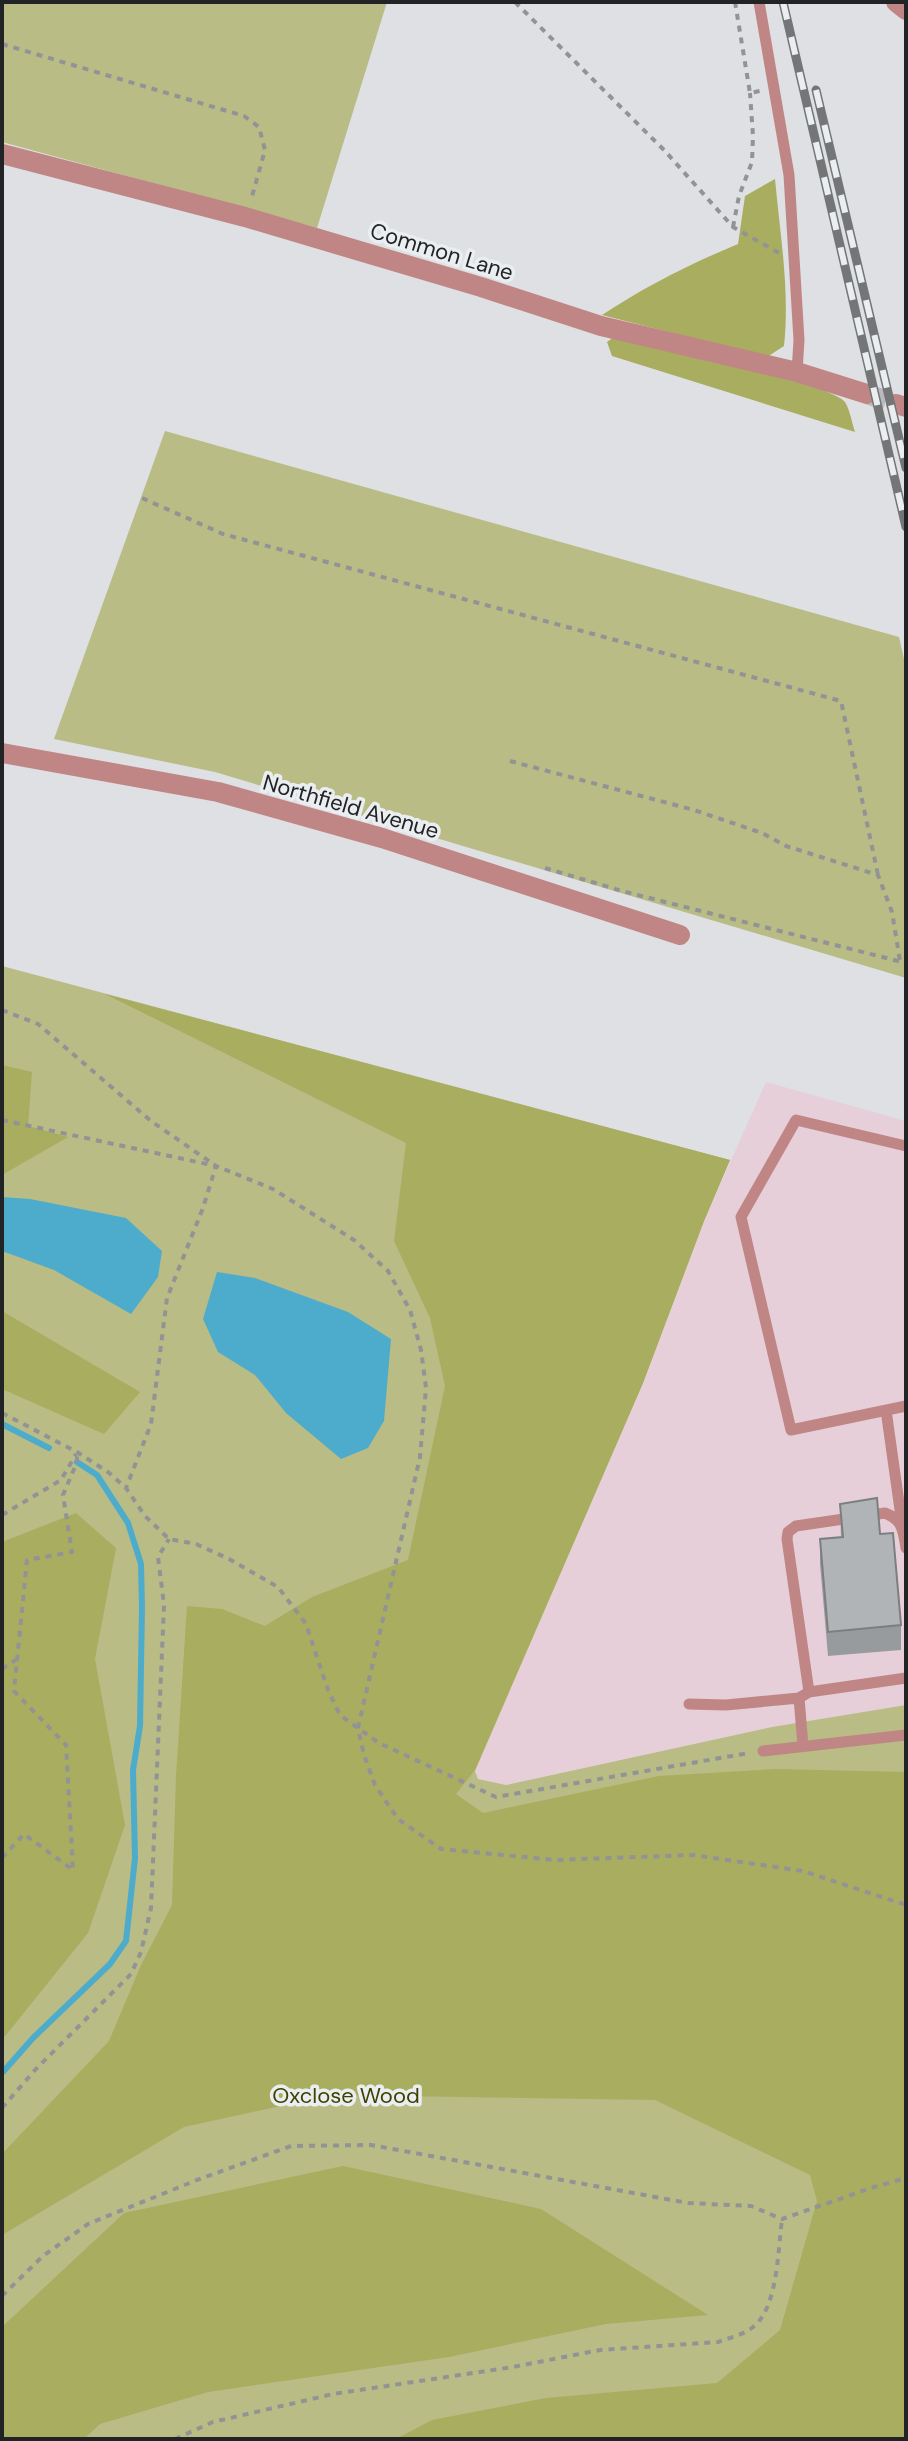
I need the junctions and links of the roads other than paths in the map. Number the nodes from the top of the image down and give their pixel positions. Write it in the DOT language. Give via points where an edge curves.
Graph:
graph roads {
  1 [pos="759,2"];
  2 [pos="896,2"];
  3 [pos="906,10"];
  4 [pos="2,154"];
  5 [pos="797,372"];
  6 [pos="867,394"];
  7 [pos="2,753"];
  8 [pos="680,935"];
  9 [pos="906,1146"];
  10 [pos="906,1406"];
  11 [pos="886,1410"];
  12 [pos="902,1500"];
  13 [pos="902,1524"];
  14 [pos="906,1548"];
  15 [pos="906,1678"];
  16 [pos="804,1695"];
  17 [pos="689,1704"];
  18 [pos="906,1735"];
  19 [pos="803,1746"];
  20 [pos="763,1751"];
  1 -- 5 [label="lane" via="789,175"];
  2 -- 3 [label="street"];
  4 -- 5 [label="street, Common Lane" via="245,217 601,326"];
  5 -- 6 [label="street, Common Lane"];
  7 -- 8 [label="street, Northfield Avenue" via="218,792 382,838"];
  9 -- 11 [label="lane" via="796,1120 741,1217 791,1430"];
  10 -- 11 [label="lane"];
  11 -- 12 [label="lane"];
  12 -- 13 [label="lane"];
  13 -- 14 [label="lane"];
  13 -- 16 [label="lane" via="885,1513 796,1526 788,1532"];
  15 -- 16 [label="lane"];
  16 -- 17 [label="lane"];
  16 -- 19 [label="lane"];
  18 -- 19 [label="lane"];
  19 -- 20 [label="lane"];
}
